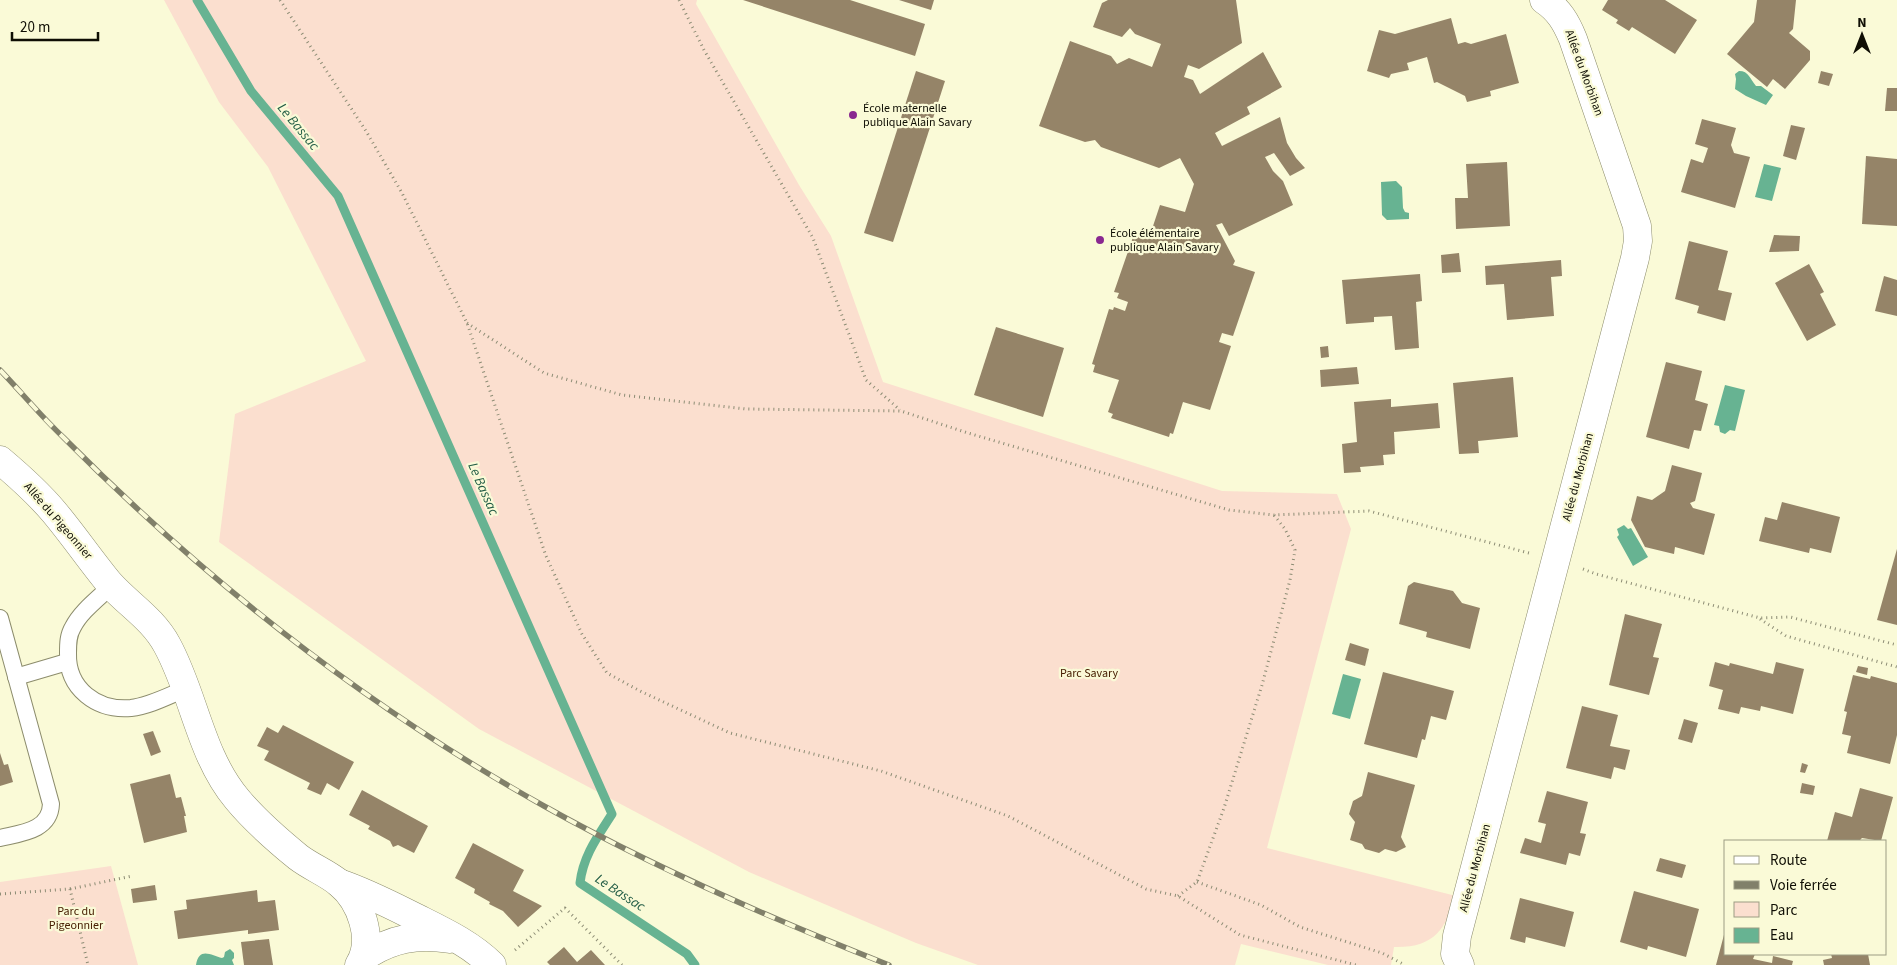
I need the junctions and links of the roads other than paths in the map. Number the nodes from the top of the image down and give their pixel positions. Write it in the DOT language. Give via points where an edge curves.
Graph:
graph roads {
  1 [pos="1544,0"];
  2 [pos="0,460"];
  3 [pos="112,586"];
  4 [pos="0,618"];
  5 [pos="68,662"];
  6 [pos="16,677"];
  7 [pos="185,689"];
  8 [pos="0,838"];
  9 [pos="339,883"];
  10 [pos="459,940"];
  11 [pos="502,959"];
  12 [pos="362,961"];
  13 [pos="1460,965"];
  1 -- 13 [label="street, Allée du Morbihan" via="1558,12 1571,33 1638,233 1635,258 1454,944 1455,957"];
  2 -- 3 [label="street, Allée du Pigeonnier" via="49,507"];
  3 -- 5 [label="lane" via="73,626"];
  3 -- 7 [label="street, Allée du Pigeonnier" via="160,634"];
  4 -- 6 [label="lane"];
  5 -- 6 [label="lane"];
  5 -- 7 [label="lane" via="77,686 84,694 108,707 132,708"];
  6 -- 8 [label="lane" via="51,807 47,818 38,827"];
  7 -- 9 [label="street, Allée du Pigeonnier" via="215,763 237,799 299,858"];
  9 -- 10 [label="street" via="361,890"];
  9 -- 12 [label="street, Allée du Pigeonnier" via="353,900 364,923 366,946"];
  10 -- 11 [label="street"];
  10 -- 12 [label="street" via="409,938 389,943"];
}
